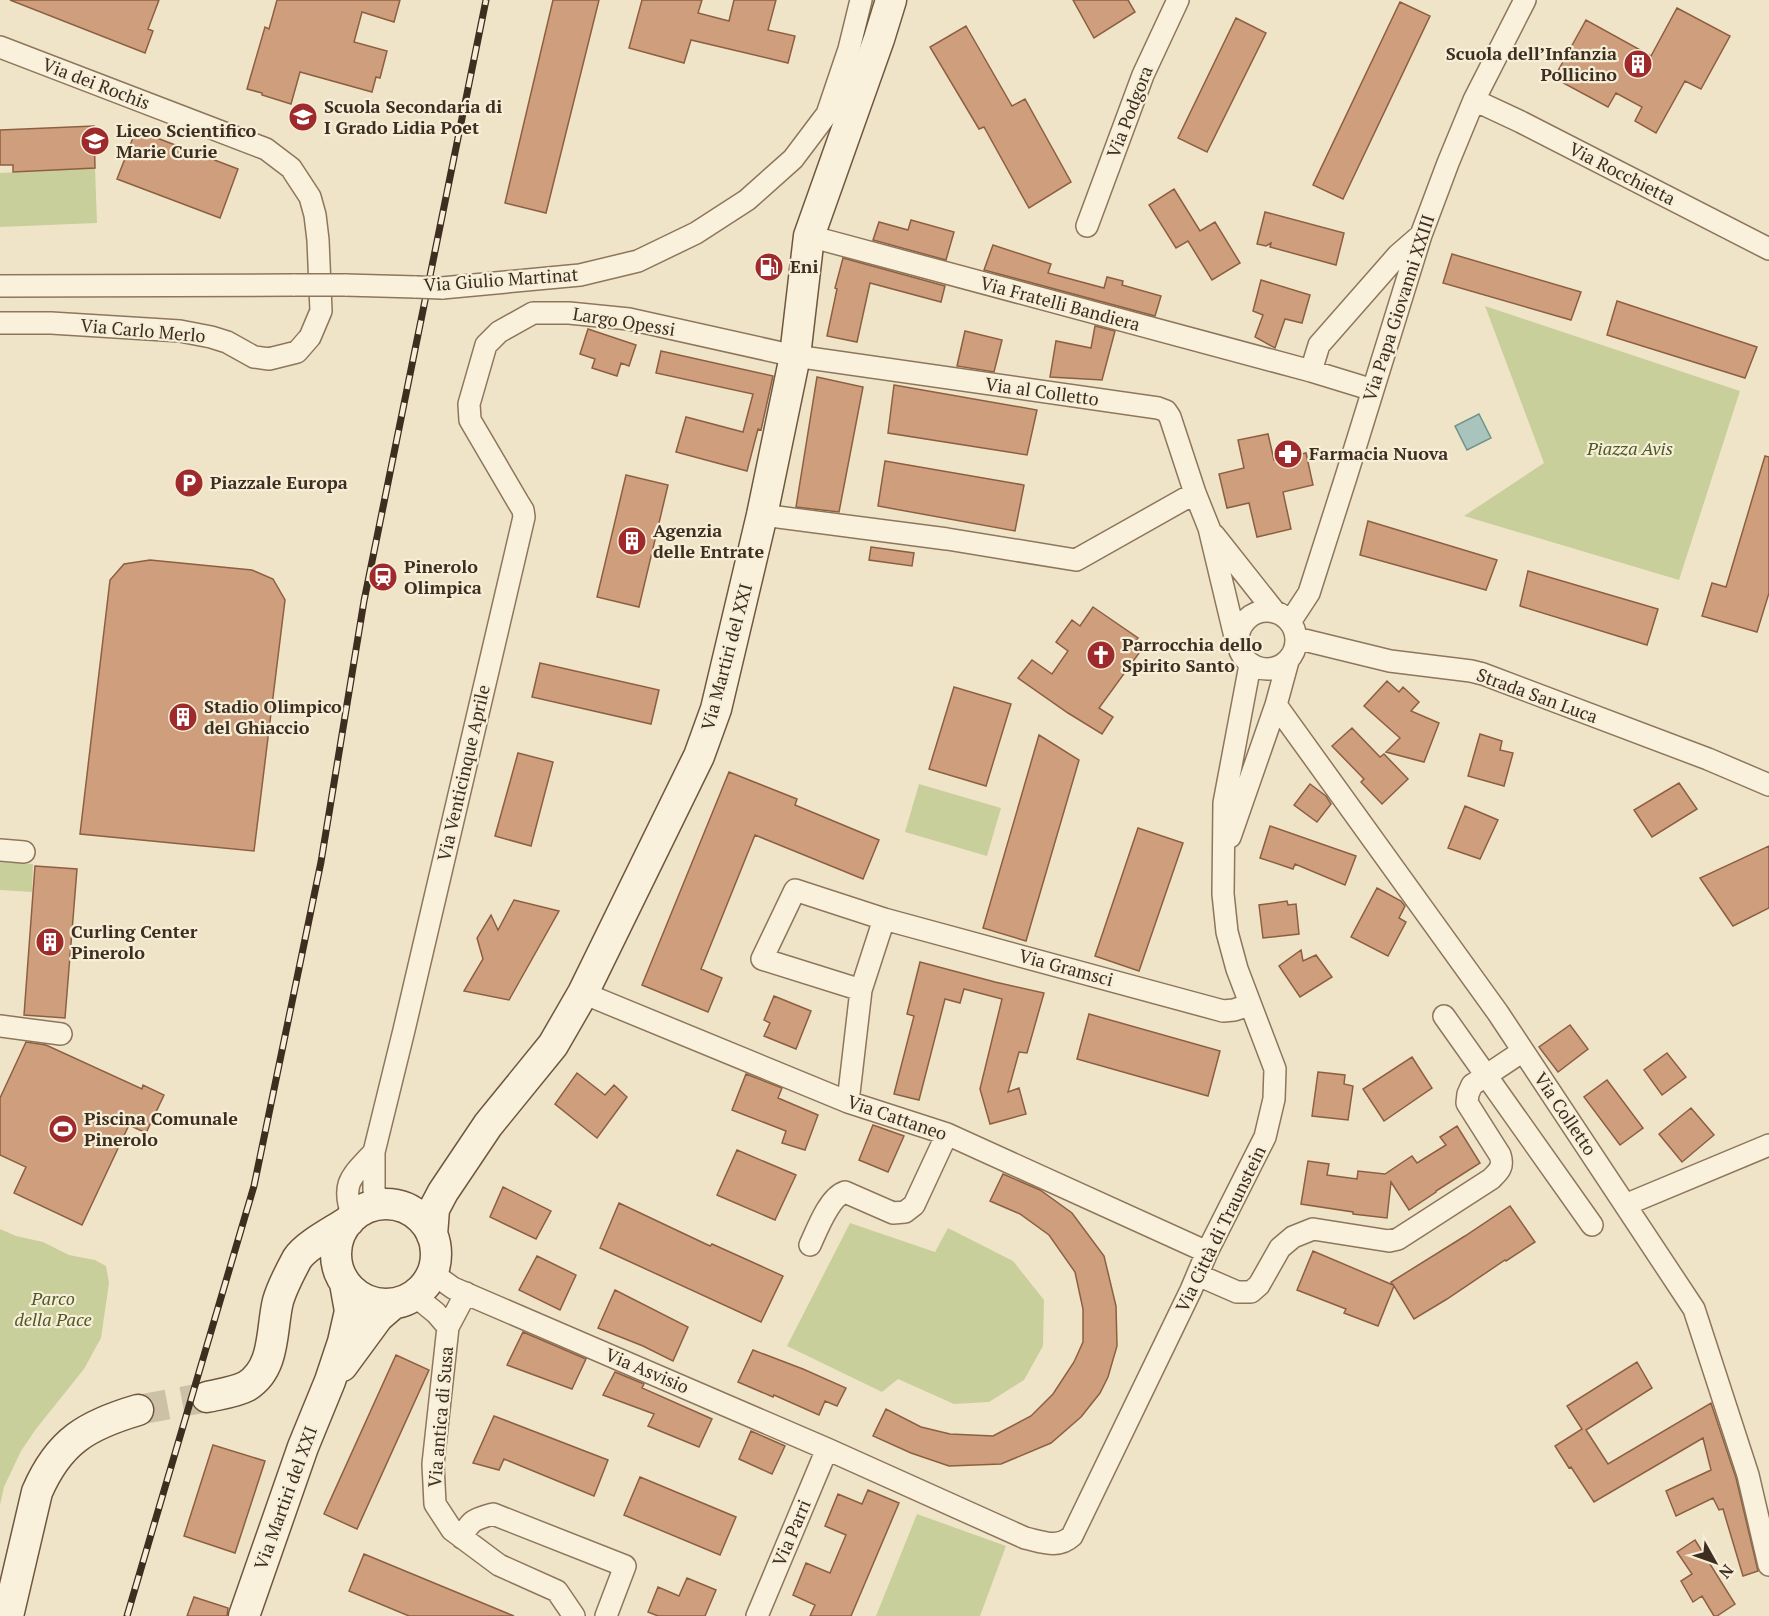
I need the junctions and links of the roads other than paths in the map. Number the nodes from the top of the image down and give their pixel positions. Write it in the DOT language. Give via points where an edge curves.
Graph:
graph roads {
  1 [pos="861,0"];
  2 [pos="891,0"];
  3 [pos="910,0"];
  4 [pos="1178,0"];
  5 [pos="1525,0"];
  6 [pos="0,46"];
  7 [pos="1474,100"];
  8 [pos="842,142"];
  9 [pos="1087,226"];
  10 [pos="1421,235"];
  11 [pos="808,236"];
  12 [pos="1769,249"];
  13 [pos="0,286"];
  14 [pos="0,323"];
  15 [pos="310,337"];
  16 [pos="795,356"];
  17 [pos="1311,372"];
  18 [pos="1373,390"];
  19 [pos="469,404"];
  20 [pos="1195,493"];
  21 [pos="762,515"];
  22 [pos="1209,528"];
  23 [pos="1287,624"];
  24 [pos="1237,645"];
  25 [pos="1288,661"];
  26 [pos="1250,665"];
  27 [pos="1276,705"];
  28 [pos="1769,785"];
  29 [pos="0,850"];
  30 [pos="24,852"];
  31 [pos="1223,858"];
  32 [pos="884,919"];
  33 [pos="861,990"];
  34 [pos="583,993"];
  35 [pos="1249,1005"];
  36 [pos="1444,1016"];
  37 [pos="0,1026"];
  38 [pos="61,1034"];
  39 [pos="1523,1051"];
  40 [pos="1487,1075"];
  41 [pos="848,1102"];
  42 [pos="488,1125"];
  43 [pos="948,1134"];
  44 [pos="1769,1145"];
  45 [pos="374,1152"];
  46 [pos="383,1205"];
  47 [pos="1625,1205"];
  48 [pos="351,1219"];
  49 [pos="1592,1225"];
  50 [pos="432,1235"];
  51 [pos="810,1245"];
  52 [pos="1207,1252"];
  53 [pos="342,1275"];
  54 [pos="1198,1275"];
  55 [pos="286,1283"];
  56 [pos="413,1291"];
  57 [pos="466,1293"];
  58 [pos="448,1327"];
  59 [pos="330,1381"];
  60 [pos="207,1397"];
  61 [pos="138,1410"];
  62 [pos="827,1449"];
  63 [pos="462,1538"];
  64 [pos="1769,1565"];
  65 [pos="8,1616"];
  66 [pos="244,1616"];
  67 [pos="574,1616"];
  68 [pos="606,1616"];
  69 [pos="758,1616"];
  1 -- 13 [label="street, Via Giulio Martinat, bridge" via="827,114 793,159 747,200 696,233 638,261 580,275 442,288"];
  2 -- 8 [label="street, Via Martiri del XXI"];
  3 -- 8 [label="street, Via Martiri del XXI"];
  4 -- 9 [label="street, Via Podgora" via="1143,75"];
  5 -- 7 [label="street, Via Papa Giovanni XXIII"];
  6 -- 15 [label="street, Via dei Rochis" via="266,148 291,168 310,196 316,224 321,311"];
  7 -- 10 [label="street, Via Papa Giovanni XXIII"];
  7 -- 12 [label="street, Via Rocchietta"];
  8 -- 11 [label="street, Via Martiri del XXI"];
  10 -- 17 [label="street" via="1398,255 1319,345"];
  10 -- 18 [label="street, Via Papa Giovanni XXIII"];
  11 -- 16 [label="street, Via Martiri del XXI"];
  11 -- 17 [label="street, Via Fratelli Bandiera"];
  14 -- 15 [label="street, Via Carlo Merlo" via="180,331 227,342 254,357 269,359 297,352"];
  16 -- 19 [label="street, Largo Opessi" via="629,319 532,313 499,332 486,345"];
  16 -- 20 [label="street, Via al Colletto" via="1158,408 1170,417"];
  16 -- 21 [label="street, Via Martiri del XXI"];
  17 -- 18 [label="street, Via Fratelli Bandiera"];
  18 -- 23 [label="street, Via Papa Giovanni XXIII" via="1309,593"];
  19 -- 45 [label="street, Via Venticinque Aprile" via="470,420 524,517"];
  20 -- 21 [label="street" via="1076,560"];
  20 -- 22 [label="street, Via al Colletto"];
  21 -- 34 [label="street, Via Martiri del XXI" via="716,709 699,756"];
  22 -- 23 [label="street, Via al Colletto"];
  22 -- 24 [label="street, Via al Colletto"];
  23 -- 24 [label="street" via="1267,611 1251,615 1240,628"];
  23 -- 25 [label="street" via="1293,654"];
  23 -- 28 [label="street, Strada San Luca" via="1390,661 1483,674"];
  24 -- 26 [label="street"];
  25 -- 26 [label="street" via="1266,670"];
  25 -- 27 [label="street, Via Città di Traunstein"];
  26 -- 31 [label="street, Via Città di Traunstein" via="1224,803"];
  27 -- 31 [label="street, Via Città di Traunstein"];
  27 -- 39 [label="street, Via Colletto"];
  29 -- 30 [label="street"];
  31 -- 35 [label="street, Via Città di Traunstein" via="1227,932"];
  32 -- 33 [label="street"];
  32 -- 33 [label="street, Via Gramsci" via="795,890 762,959"];
  32 -- 35 [label="street, Via Gramsci" via="1223,1011"];
  33 -- 41 [label="street"];
  34 -- 41 [label="street, Via Cattaneo"];
  34 -- 42 [label="street, Via Martiri del XXI" via="552,1045"];
  35 -- 52 [label="street, Via Città di Traunstein" via="1275,1068 1274,1099 1265,1137"];
  36 -- 40 [label="street"];
  37 -- 38 [label="street"];
  39 -- 40 [label="street"];
  39 -- 47 [label="street, Via Colletto"];
  40 -- 49 [label="street"];
  40 -- 54 [label="street" via="1472,1085 1467,1103 1500,1155 1500,1170 1491,1179 1398,1239 1389,1241 1313,1229 1293,1237 1280,1248 1251,1292 1237,1292"];
  41 -- 43 [label="street, Via Cattaneo"];
  42 -- 46 [label="street, Via Martiri del XXI" via="418,1197"];
  42 -- 50 [label="street, Via Martiri del XXI" via="434,1209"];
  43 -- 51 [label="street" via="914,1205 905,1212 893,1213 844,1192 837,1194"];
  43 -- 52 [label="street, Via Cattaneo"];
  44 -- 47 [label="street"];
  45 -- 46 [label="street" via="374,1190"];
  45 -- 48 [label="street" via="347,1188"];
  46 -- 48 [label="street, Via Martiri del XXI" via="361,1211"];
  46 -- 50 [label="street" via="408,1210"];
  47 -- 64 [label="street, Via Colletto" via="1694,1309 1748,1475"];
  48 -- 53 [label="street, Via Martiri del XXI" via="340,1235 336,1251"];
  48 -- 55 [label="street" via="305,1249"];
  50 -- 56 [label="street, Via Martiri del XXI" via="436,1254"];
  52 -- 54 [label="street, Via Città di Traunstein"];
  53 -- 55 [label="street" via="317,1268"];
  53 -- 56 [label="street" via="355,1293 380,1304"];
  53 -- 59 [label="street, Via Martiri del XXI" via="350,1311"];
  54 -- 62 [label="street, Via Città di Traunstein" via="1072,1536 1065,1542 1025,1538"];
  55 -- 60 [label="street" via="278,1301 265,1367 247,1386"];
  56 -- 57 [label="street, Via Asvisio" via="453,1288"];
  56 -- 58 [label="street"];
  56 -- 59 [label="street, Via Martiri del XXI" via="378,1317"];
  57 -- 58 [label="street"];
  57 -- 62 [label="street, Via Asvisio"];
  58 -- 63 [label="street, Via antica di Susa" via="433,1464 435,1504"];
  59 -- 66 [label="street, Via Martiri del XXI" via="303,1446"];
  61 -- 65 [label="street" via="91,1427 70,1443 44,1477 34,1503"];
  62 -- 69 [label="street, Via Parri"];
  63 -- 67 [label="street, Via antica di Susa" via="499,1565 557,1591"];
  63 -- 68 [label="street" via="476,1518 493,1514 624,1566"];
}
